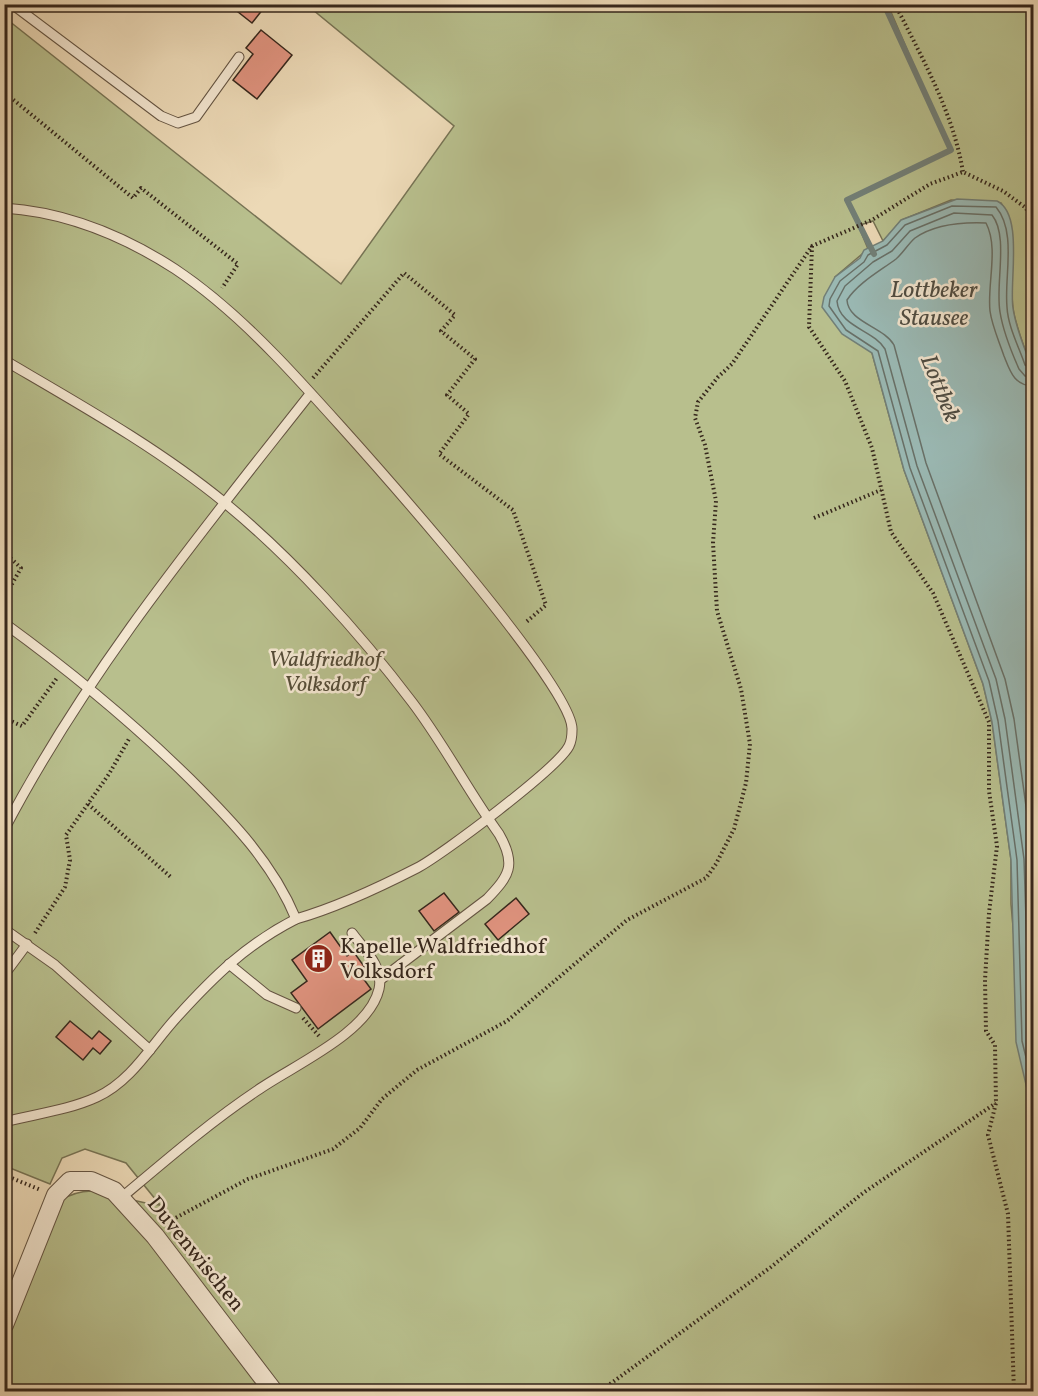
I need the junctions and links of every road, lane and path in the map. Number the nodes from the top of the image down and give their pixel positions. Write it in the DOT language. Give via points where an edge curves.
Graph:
graph roads {
  1 [pos="12,4"];
  2 [pos="895,4"];
  3 [pos="239,57"];
  4 [pos="4,104"];
  5 [pos="963,172"];
  6 [pos="4,208"];
  7 [pos="1026,208"];
  8 [pos="1034,221"];
  9 [pos="1034,227"];
  10 [pos="812,246"];
  11 [pos="214,299"];
  12 [pos="4,360"];
  13 [pos="307,391"];
  14 [pos="881,490"];
  15 [pos="225,503"];
  16 [pos="814,518"];
  17 [pos="4,552"];
  18 [pos="4,598"];
  19 [pos="4,623"];
  20 [pos="514,632"];
  21 [pos="65,668"];
  22 [pos="88,687"];
  23 [pos="4,718"];
  24 [pos="137,728"];
  25 [pos="88,804"];
  26 [pos="488,818"];
  27 [pos="4,830"];
  28 [pos="172,878"];
  29 [pos="296,920"];
  30 [pos="4,929"];
  31 [pos="352,933"];
  32 [pos="27,944"];
  33 [pos="229,964"];
  34 [pos="4,975"];
  35 [pos="380,980"];
  36 [pos="296,1008"];
  37 [pos="326,1030"];
  38 [pos="150,1050"];
  39 [pos="996,1103"];
  40 [pos="4,1122"];
  41 [pos="4,1175"];
  42 [pos="59,1191"];
  43 [pos="121,1198"];
  44 [pos="155,1236"];
  45 [pos="4,1325"];
  46 [pos="274,1392"];
  47 [pos="599,1392"];
  48 [pos="1014,1392"];
  1 -- 3 [label="lane" via="161,116 178,123 196,117"];
  2 -- 5 [label="path" via="930,74 959,146"];
  4 -- 11 [label="path" via="10,97 133,198 141,188 238,264"];
  5 -- 7 [label="path" via="1003,191"];
  5 -- 10 [label="path" via="930,184 870,222"];
  6 -- 11 [label="lane" via="72,219 121,239 175,269"];
  7 -- 8 [label="path"];
  7 -- 9 [label="path"];
  10 -- 14 [label="path" via="809,327 846,381 872,448"];
  10 -- 44 [label="path" via="732,364 707,389 694,418 705,445 716,501 713,543 717,611 741,689 750,744 740,810 716,864 706,878 627,920 507,1021 417,1070 382,1099 360,1128 333,1149 248,1179 170,1221"];
  11 -- 13 [label="lane" via="275,355"];
  12 -- 15 [label="lane" via="144,446"];
  13 -- 15 [label="lane"];
  13 -- 20 [label="lane" via="446,546"];
  13 -- 20 [label="path" via="404,273 455,315 441,331 475,359 447,395 469,414 439,454 513,510 546,605"];
  14 -- 16 [label="path"];
  14 -- 39 [label="path" via="891,532 933,593 989,722 989,791 997,846 985,980 986,1031 996,1045"];
  15 -- 22 [label="lane" via="168,574"];
  15 -- 26 [label="lane" via="346,621 412,702"];
  17 -- 18 [label="path" via="21,568"];
  19 -- 21 [label="lane"];
  20 -- 26 [label="lane" via="567,708 572,732 568,747 557,761"];
  21 -- 22 [label="lane"];
  21 -- 23 [label="path" via="22,726"];
  22 -- 24 [label="lane"];
  22 -- 27 [label="lane"];
  24 -- 25 [label="path"];
  24 -- 29 [label="lane" via="256,851 283,888"];
  25 -- 28 [label="path"];
  25 -- 32 [label="path" via="66,835 70,860 65,887"];
  26 -- 29 [label="lane" via="421,867"];
  26 -- 35 [label="lane" via="506,847 506,877 487,899"];
  29 -- 33 [label="lane" via="246,948"];
  30 -- 32 [label="lane"];
  31 -- 35 [label="lane" via="376,967"];
  32 -- 34 [label="lane"];
  32 -- 38 [label="lane"];
  33 -- 36 [label="lane" via="267,995"];
  33 -- 38 [label="lane"];
  35 -- 43 [label="lane" via="373,1003 351,1028 295,1069 259,1089"];
  36 -- 37 [label="path" via="318,1037"];
  38 -- 40 [label="lane" via="120,1082 98,1096"];
  39 -- 47 [label="path" via="863,1193 771,1267"];
  39 -- 48 [label="path" via="988,1135 1008,1214"];
  41 -- 42 [label="path"];
  42 -- 43 [label="street, Duvenwischen" via="70,1181 91,1181"];
  42 -- 45 [label="street"];
  43 -- 44 [label="street, Duvenwischen"];
  44 -- 46 [label="street, Duvenwischen"];
}
